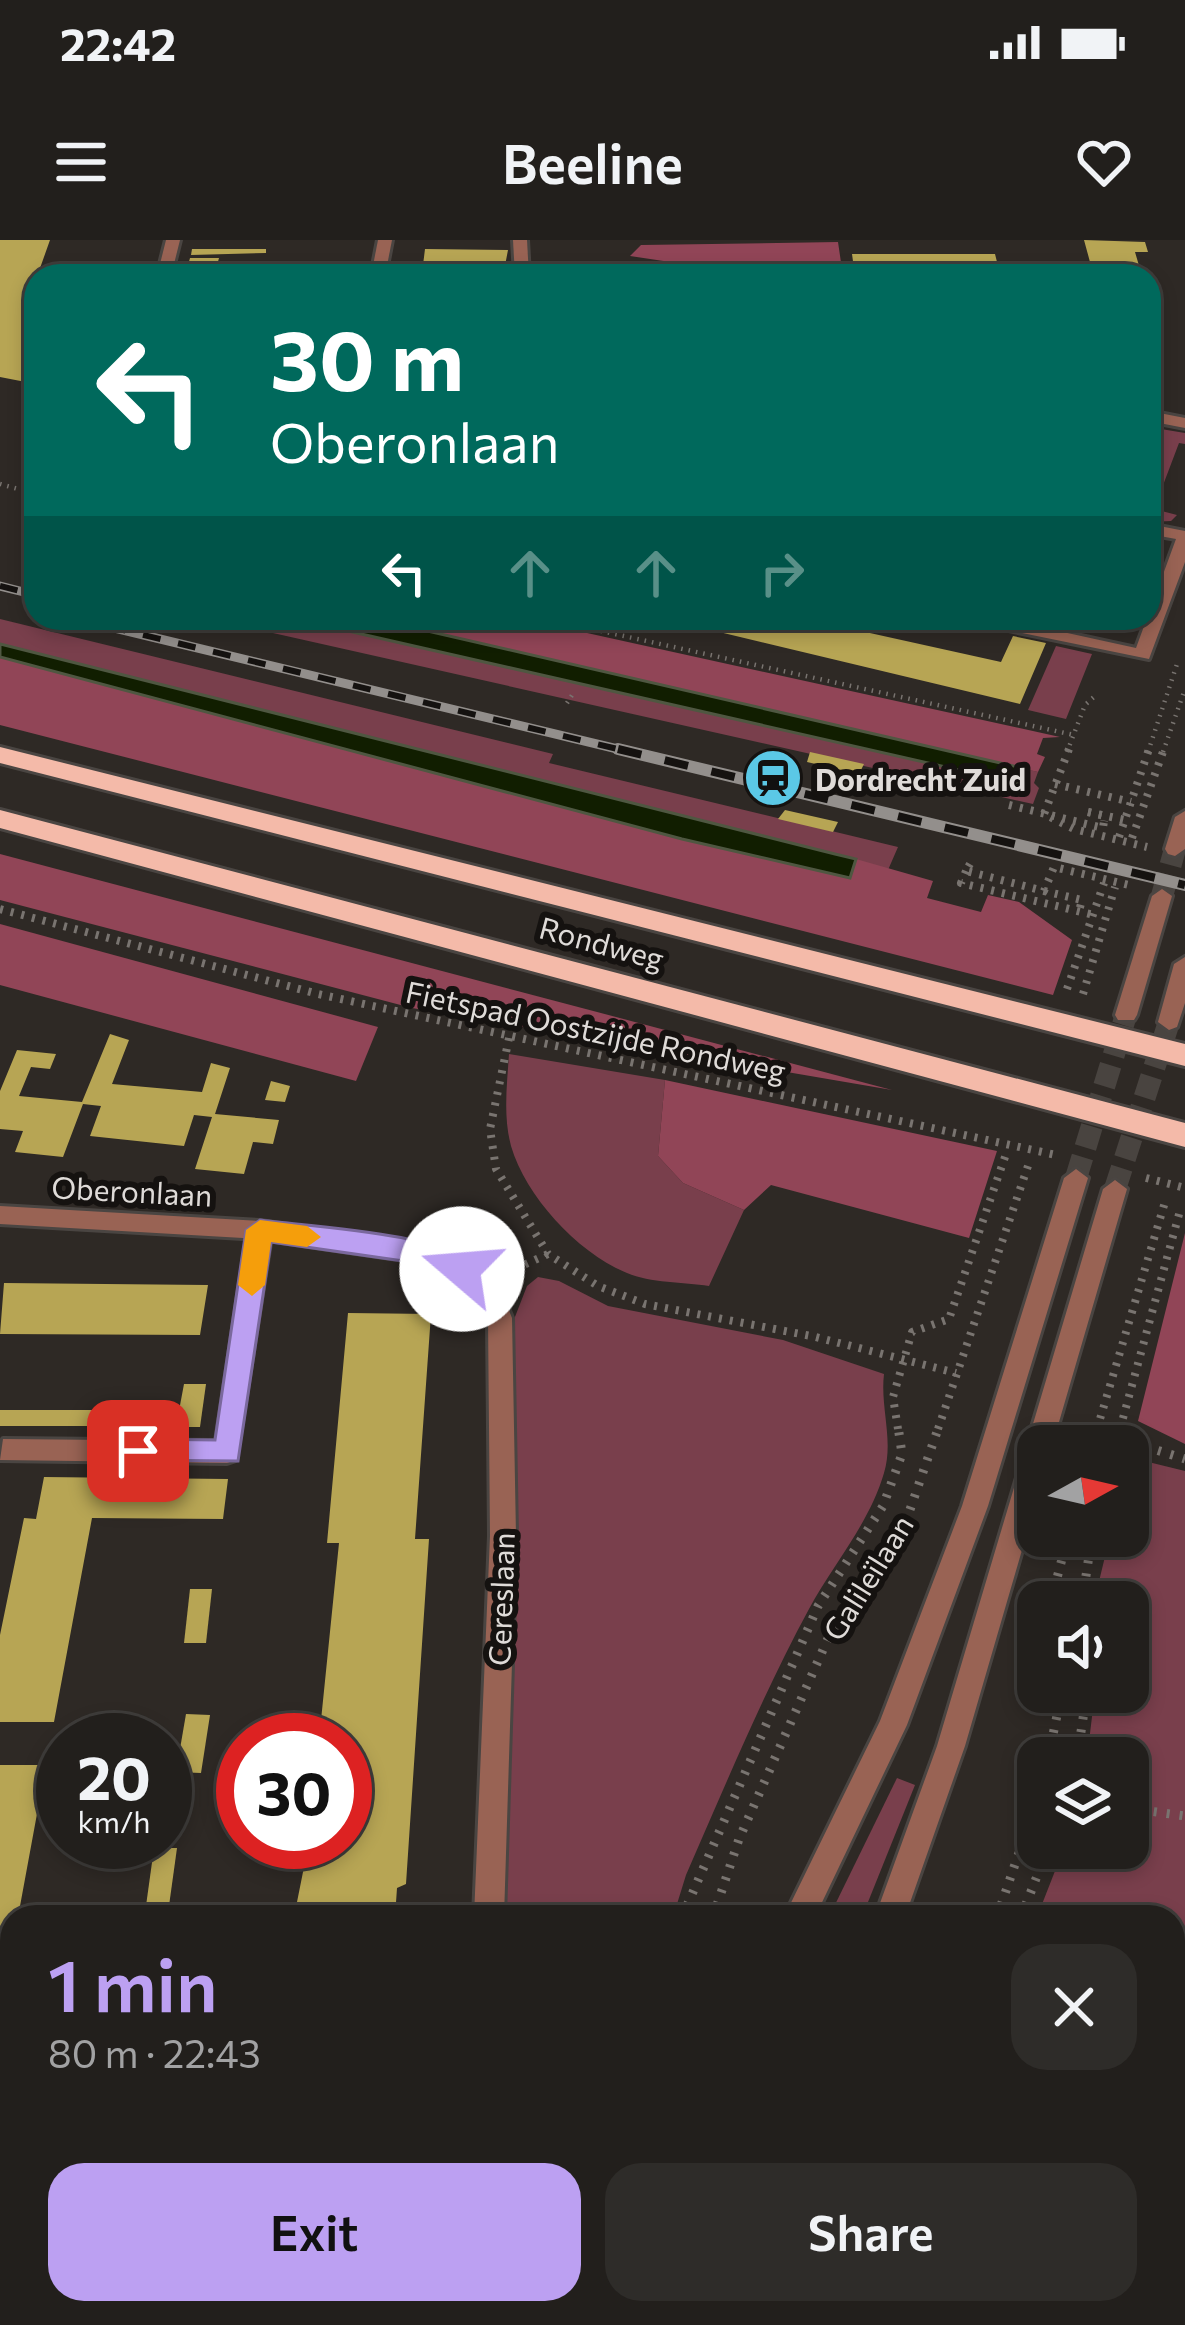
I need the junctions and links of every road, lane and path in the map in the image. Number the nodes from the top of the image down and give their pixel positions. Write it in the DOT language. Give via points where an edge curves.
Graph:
graph roads {
  1 [pos="1185,537"];
  2 [pos="1161,606"];
  3 [pos="597,630"];
  4 [pos="1029,630"];
  5 [pos="1153,630"];
  6 [pos="1185,642"];
  7 [pos="1185,688"];
  8 [pos="574,692"];
  9 [pos="1095,696"];
  10 [pos="567,704"];
  11 [pos="1074,735"];
  12 [pos="0,755"];
  13 [pos="1054,784"];
  14 [pos="1131,802"];
  15 [pos="1010,806"];
  16 [pos="1044,814"];
  17 [pos="1185,817"];
  18 [pos="0,819"];
  19 [pos="1125,820"];
  20 [pos="1132,838"];
  21 [pos="1175,849"];
  22 [pos="1115,886"];
  23 [pos="1044,891"];
  24 [pos="1162,896"];
  25 [pos="0,909"];
  26 [pos="1078,911"];
  27 [pos="1094,915"];
  28 [pos="1185,964"];
  29 [pos="1067,989"];
  30 [pos="1080,1001"];
  31 [pos="1126,1015"];
  32 [pos="1168,1022"];
  33 [pos="509,1038"];
  34 [pos="1185,1055"];
  35 [pos="1185,1136"];
  36 [pos="1006,1154"];
  37 [pos="1029,1163"];
  38 [pos="1077,1170"];
  39 [pos="1129,1183"];
  40 [pos="1185,1188"];
  41 [pos="1165,1202"];
  42 [pos="1181,1207"];
  43 [pos="0,1216"];
  44 [pos="260,1230"];
  45 [pos="487,1282"];
  46 [pos="901,1359"];
  47 [pos="956,1373"];
  48 [pos="1098,1425"];
  49 [pos="1121,1425"];
  50 [pos="3,1450"];
  51 [pos="1149,1450"];
  52 [pos="1185,1459"];
  53 [pos="1149,1811"];
  54 [pos="1185,1816"];
  55 [pos="1017,1860"];
  56 [pos="1040,1869"];
  57 [pos="489,1905"];
  58 [pos="687,1905"];
  59 [pos="717,1905"];
  60 [pos="805,1905"];
  61 [pos="894,1905"];
  62 [pos="1002,1905"];
  63 [pos="1026,1905"];
  1 -- 2 [label="street"];
  3 -- 11 [label="path"];
  4 -- 5 [label="street" via="1144,655"];
  6 -- 14 [label="path"];
  7 -- 20 [label="path"];
  8 -- 10 [label="path"];
  9 -- 11 [label="path"];
  11 -- 13 [label="path"];
  12 -- 34 [label="highway, Rondweg"];
  13 -- 14 [label="path"];
  13 -- 16 [label="path"];
  14 -- 19 [label="path"];
  15 -- 16 [label="path"];
  16 -- 19 [label="path" via="1115,838"];
  16 -- 19 [label="path, bridge" via="1103,828 1106,816 1088,812"];
  17 -- 21 [label="street"];
  18 -- 35 [label="highway, Rondweg"];
  22 -- 30 [label="path"];
  23 -- 26 [label="path" via="1082,900"];
  23 -- 26 [label="path" via="968,868 961,883"];
  23 -- 27 [label="path" via="1054,866 1101,880"];
  24 -- 31 [label="street"];
  25 -- 33 [label="path, Fietspad Oostzijde Rondweg"];
  26 -- 27 [label="path"];
  27 -- 29 [label="path"];
  28 -- 32 [label="street"];
  33 -- 38 [label="path, Fietspad Oostzijde Rondweg" via="928,1124"];
  33 -- 46 [label="path" via="490,1129 496,1169 548,1254 645,1304"];
  36 -- 46 [label="path" via="949,1319 912,1332"];
  37 -- 47 [label="path, Galileïlaan"];
  38 -- 60 [label="street, Galileïlaan" via="975,1506 892,1725"];
  39 -- 40 [label="path"];
  39 -- 61 [label="street"];
  41 -- 48 [label="path"];
  42 -- 49 [label="path"];
  43 -- 44 [label="street, Oberonlaan"];
  44 -- 45 [label="street, Oberonlaan" via="436,1255"];
  44 -- 50 [label="street" via="227,1452"];
  45 -- 57 [label="street, Cereslaan" via="500,1318 503,1536"];
  46 -- 47 [label="path"];
  46 -- 58 [label="path" via="892,1397 902,1454 883,1506 818,1606"];
  47 -- 59 [label="path, Galileïlaan" via="905,1524 830,1634"];
  51 -- 52 [label="path"];
  53 -- 54 [label="path"];
  55 -- 62 [label="path"];
  56 -- 63 [label="path"];
}
